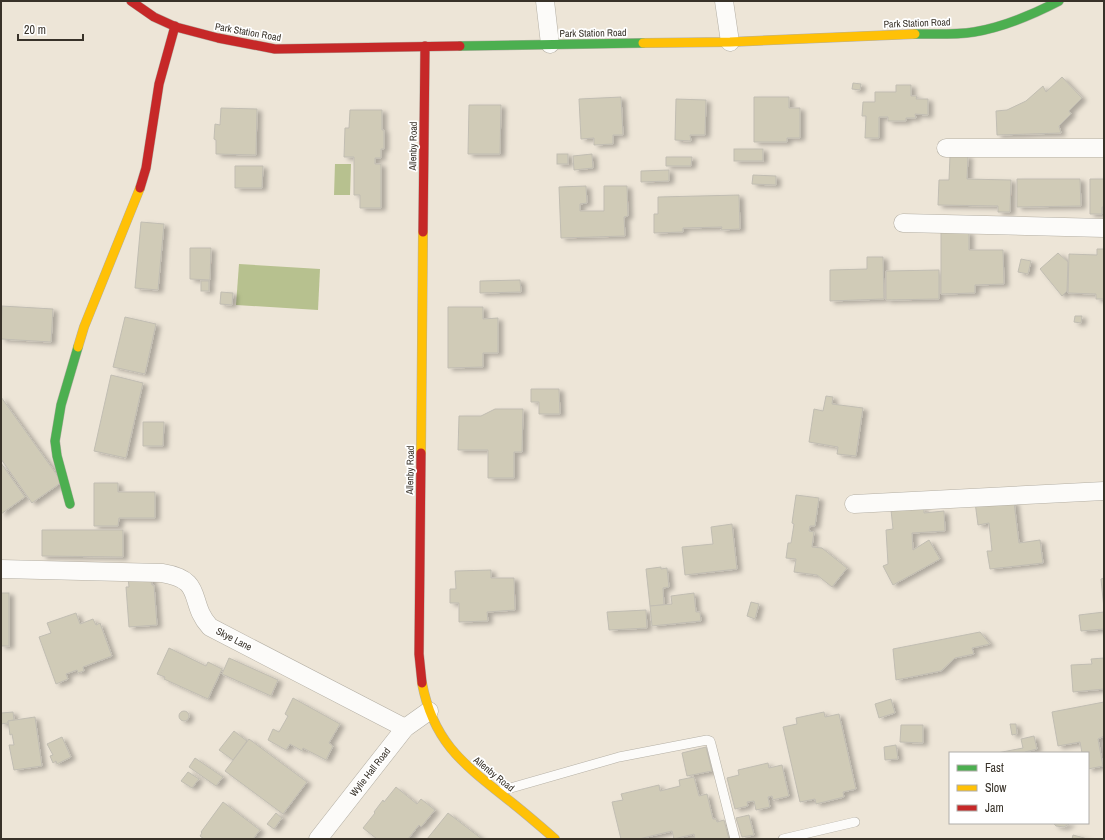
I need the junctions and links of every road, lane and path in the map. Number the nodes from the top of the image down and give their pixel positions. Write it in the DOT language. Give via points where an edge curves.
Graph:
graph roads {
  1 [pos="131,1"];
  2 [pos="545,1"];
  3 [pos="724,1"];
  4 [pos="1059,1"];
  5 [pos="175,26"];
  6 [pos="730,42"];
  7 [pos="550,44"];
  8 [pos="425,46"];
  9 [pos="946,148"];
  10 [pos="1104,148"];
  11 [pos="903,223"];
  12 [pos="1104,228"];
  13 [pos="1104,491"];
  14 [pos="70,504"];
  15 [pos="854,504"];
  16 [pos="1,570"];
  17 [pos="429,711"];
  18 [pos="405,728"];
  19 [pos="498,792"];
  20 [pos="855,822"];
  21 [pos="318,839"];
  22 [pos="555,839"];
  23 [pos="735,839"];
  24 [pos="783,839"];
  1 -- 5 [label="street, Park Station Road" via="161,21"];
  2 -- 7 [label="street"];
  3 -- 6 [label="street"];
  4 -- 6 [label="street, Park Station Road" via="1015,22 973,32"];
  5 -- 8 [label="street, Park Station Road" via="216,38 275,49"];
  5 -- 14 [label="street" via="159,84 146,168 139,194 84,327 61,406 55,441"];
  6 -- 7 [label="street, Park Station Road"];
  7 -- 8 [label="street, Park Station Road"];
  8 -- 17 [label="street, Allenby Road" via="419,654 420,674"];
  9 -- 10 [label="street"];
  11 -- 12 [label="street"];
  13 -- 15 [label="street"];
  16 -- 18 [label="street, Skye Lane" via="162,573 187,581 191,585 201,615 210,627"];
  17 -- 18 [label="street, Wylie Hall Road"];
  17 -- 19 [label="street, Allenby Road" via="455,754"];
  18 -- 21 [label="street, Wylie Hall Road"];
  19 -- 22 [label="street, Allenby Road"];
  19 -- 23 [label="lane" via="619,757 707,740 711,744"];
  20 -- 24 [label="lane"];
}
